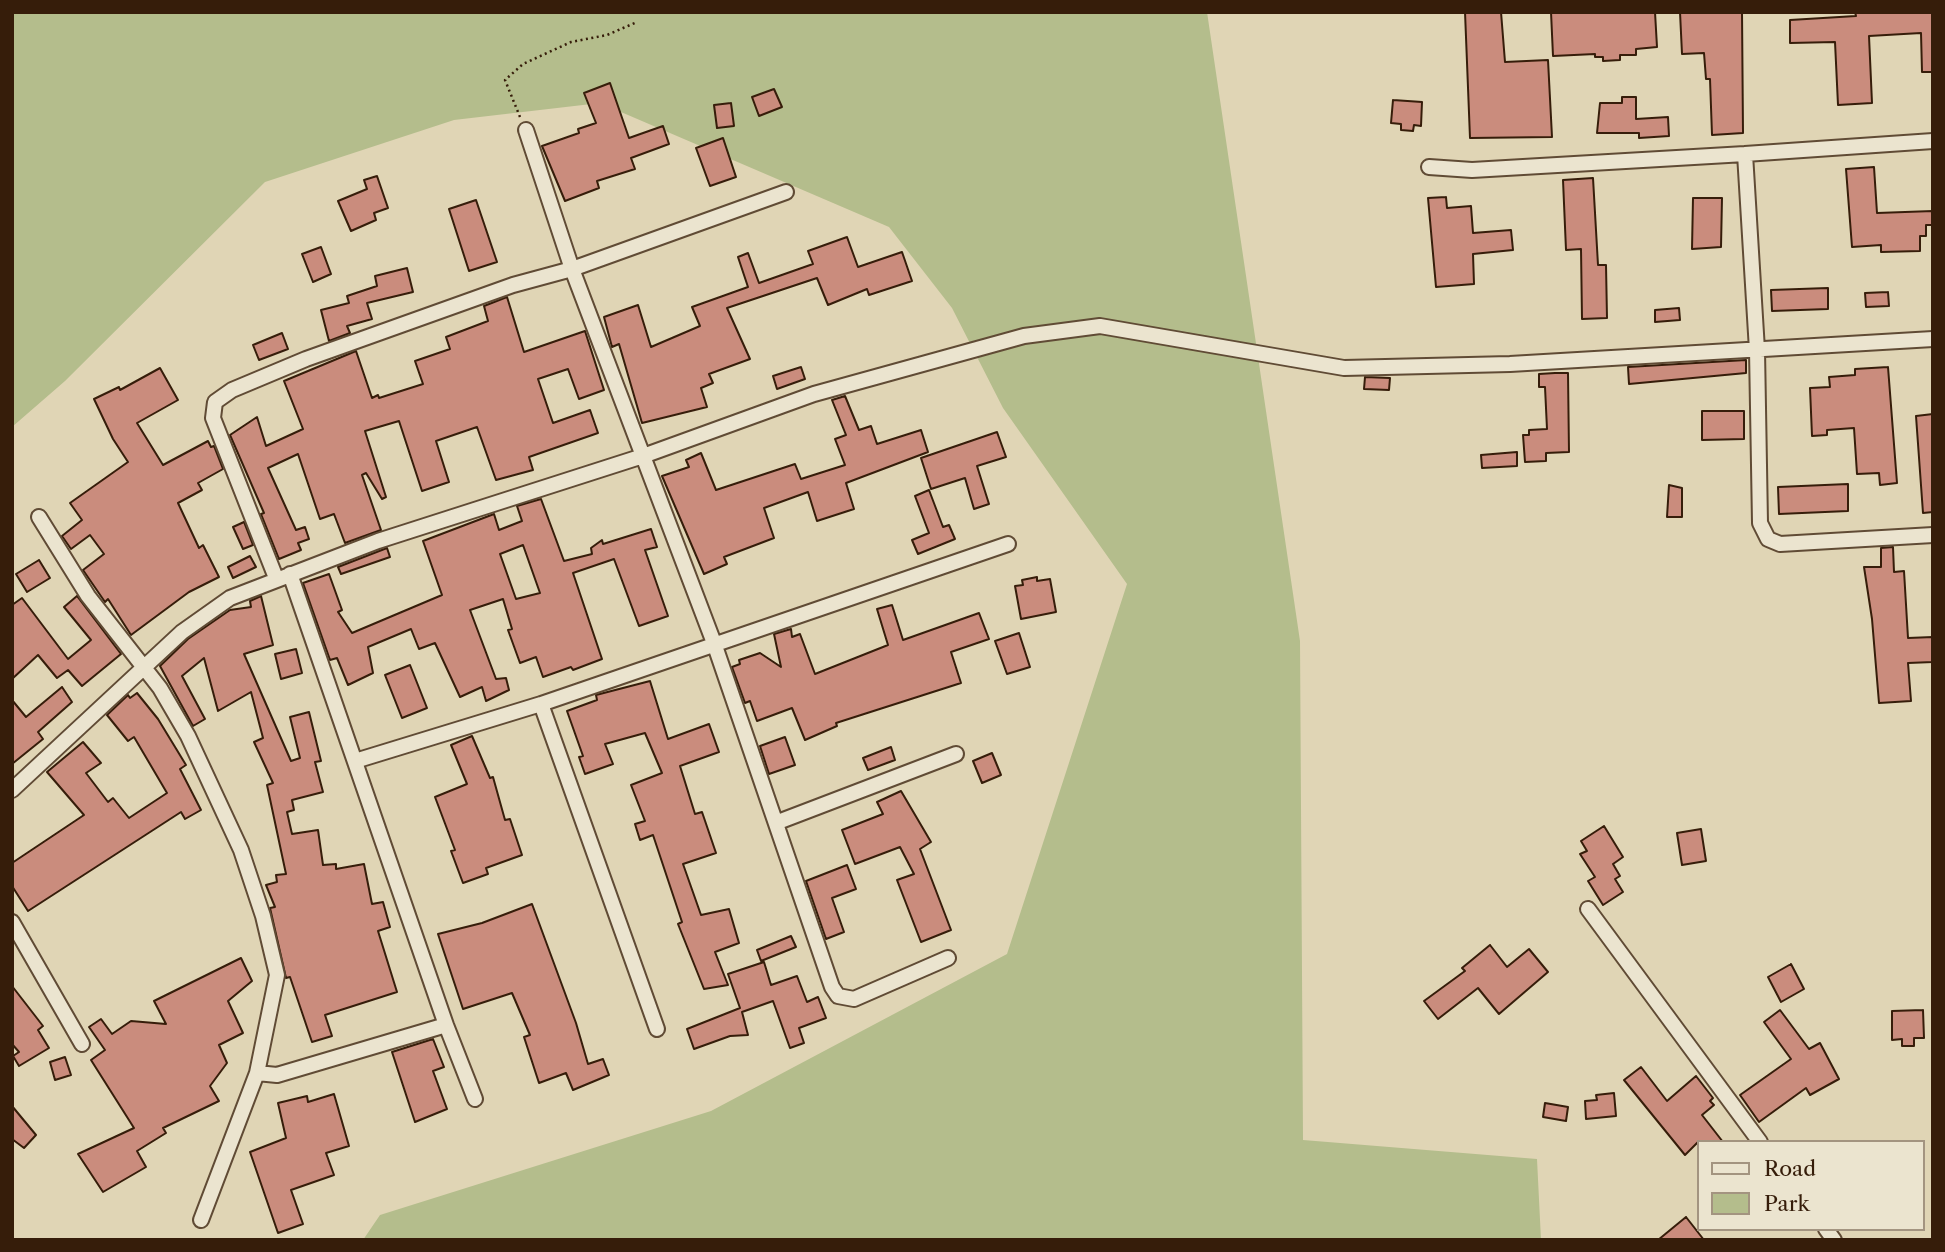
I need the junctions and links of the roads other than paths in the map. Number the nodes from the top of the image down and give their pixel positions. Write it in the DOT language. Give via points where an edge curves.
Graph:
graph roads {
  1 [pos="526,130"];
  2 [pos="1933,141"];
  3 [pos="1745,154"];
  4 [pos="1429,167"];
  5 [pos="786,192"];
  6 [pos="572,269"];
  7 [pos="1933,339"];
  8 [pos="1757,351"];
  9 [pos="643,456"];
  10 [pos="39,517"];
  11 [pos="1933,535"];
  12 [pos="1008,544"];
  13 [pos="283,576"];
  14 [pos="714,643"];
  15 [pos="142,667"];
  16 [pos="541,704"];
  17 [pos="956,754"];
  18 [pos="355,761"];
  19 [pos="12,789"];
  20 [pos="778,822"];
  21 [pos="1588,909"];
  22 [pos="12,922"];
  23 [pos="948,958"];
  24 [pos="446,1025"];
  25 [pos="657,1029"];
  26 [pos="82,1044"];
  27 [pos="257,1073"];
  28 [pos="475,1099"];
  29 [pos="1758,1140"];
  30 [pos="201,1220"];
  1 -- 6 [label="street"];
  2 -- 3 [label="street"];
  3 -- 4 [label="street" via="1472,170"];
  3 -- 8 [label="street"];
  5 -- 6 [label="street"];
  6 -- 9 [label="street"];
  6 -- 13 [label="street" via="513,285 306,359 232,390 215,402 213,418"];
  7 -- 8 [label="street"];
  8 -- 9 [label="street" via="1344,368 1100,326 1024,335 814,394"];
  8 -- 11 [label="street" via="1759,523 1768,538 1780,544"];
  9 -- 13 [label="street"];
  9 -- 14 [label="street"];
  10 -- 15 [label="street" via="88,596"];
  12 -- 14 [label="street"];
  13 -- 15 [label="street" via="205,612"];
  13 -- 18 [label="street"];
  14 -- 16 [label="street"];
  14 -- 20 [label="street"];
  15 -- 19 [label="street"];
  15 -- 27 [label="street" via="167,700 214,787 263,916 277,975"];
  16 -- 18 [label="street"];
  16 -- 25 [label="street"];
  17 -- 20 [label="street"];
  18 -- 24 [label="street"];
  20 -- 23 [label="street" via="838,996 854,999"];
  21 -- 29 [label="street"];
  22 -- 26 [label="street"];
  24 -- 27 [label="street" via="277,1074"];
  24 -- 28 [label="street"];
  27 -- 30 [label="street"];
}
